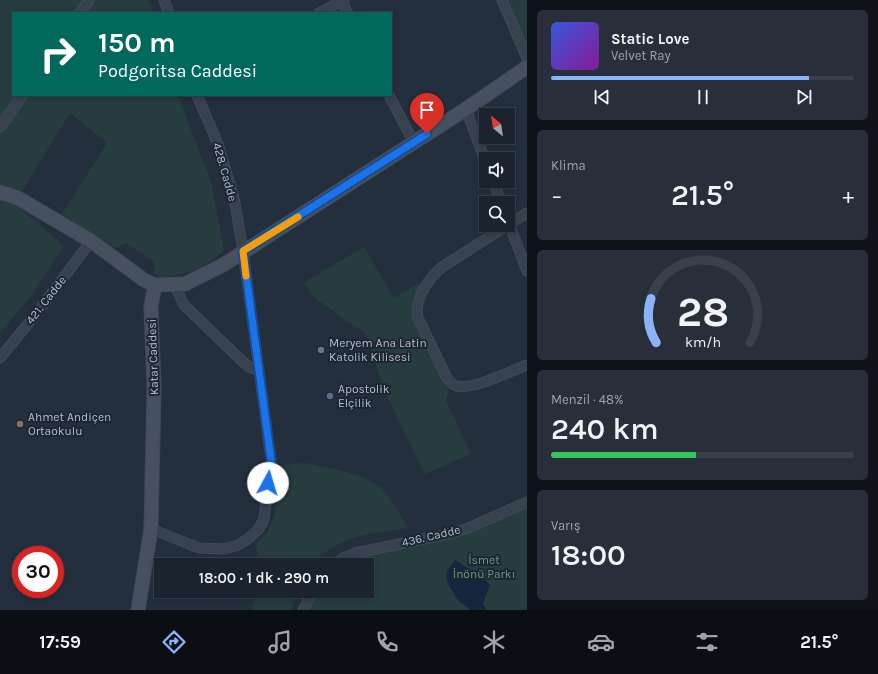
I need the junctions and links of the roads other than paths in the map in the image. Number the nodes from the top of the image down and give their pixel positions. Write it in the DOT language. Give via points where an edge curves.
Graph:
graph roads {
  1 [pos="89,0"];
  2 [pos="164,0"];
  3 [pos="342,0"];
  4 [pos="502,0"];
  5 [pos="81,12"];
  6 [pos="169,12"];
  7 [pos="321,12"];
  8 [pos="348,12"];
  9 [pos="527,58"];
  10 [pos="527,67"];
  11 [pos="22,96"];
  12 [pos="197,96"];
  13 [pos="390,96"];
  14 [pos="466,110"];
  15 [pos="0,127"];
  16 [pos="414,143"];
  17 [pos="482,152"];
  18 [pos="0,192"];
  19 [pos="527,213"];
  20 [pos="515,220"];
  21 [pos="495,232"];
  22 [pos="512,232"];
  23 [pos="91,241"];
  24 [pos="243,251"];
  25 [pos="527,271"];
  26 [pos="174,284"];
  27 [pos="155,285"];
  28 [pos="0,358"];
  29 [pos="527,365"];
  30 [pos="258,370"];
  31 [pos="527,502"];
  32 [pos="151,529"];
  33 [pos="343,558"];
  34 [pos="309,598"];
  35 [pos="138,610"];
  36 [pos="303,610"];
  1 -- 5 [label="street"];
  2 -- 6 [label="street"];
  3 -- 7 [label="street"];
  3 -- 8 [label="street"];
  4 -- 9 [label="street"];
  10 -- 14 [label="main road"];
  11 -- 15 [label="street"];
  12 -- 24 [label="street, 428. Cadde" via="218,144 231,190"];
  13 -- 16 [label="street"];
  14 -- 16 [label="main road"];
  14 -- 17 [label="street"];
  16 -- 24 [label="main road"];
  18 -- 23 [label="main road" via="18,198"];
  19 -- 20 [label="street"];
  21 -- 29 [label="street" via="433,274 418,303 418,318 447,378 455,386 469,386"];
  22 -- 25 [label="street"];
  23 -- 27 [label="main road" via="144,280"];
  23 -- 28 [label="street, 421. Cadde"];
  24 -- 26 [label="main road" via="204,275 185,284"];
  24 -- 30 [label="street, 428. Cadde"];
  26 -- 27 [label="main road"];
  26 -- 30 [label="street" via="180,299 189,311 249,367"];
  27 -- 32 [label="main road, Katar Caddesi" via="151,306 154,388"];
  30 -- 32 [label="street, 428. Cadde" via="271,460 264,519 258,530 238,545 224,549 199,548"];
  31 -- 33 [label="street, 436. Cadde" via="466,529 355,553"];
  32 -- 35 [label="main road, Katar Caddesi"];
  34 -- 36 [label="street"];
}
